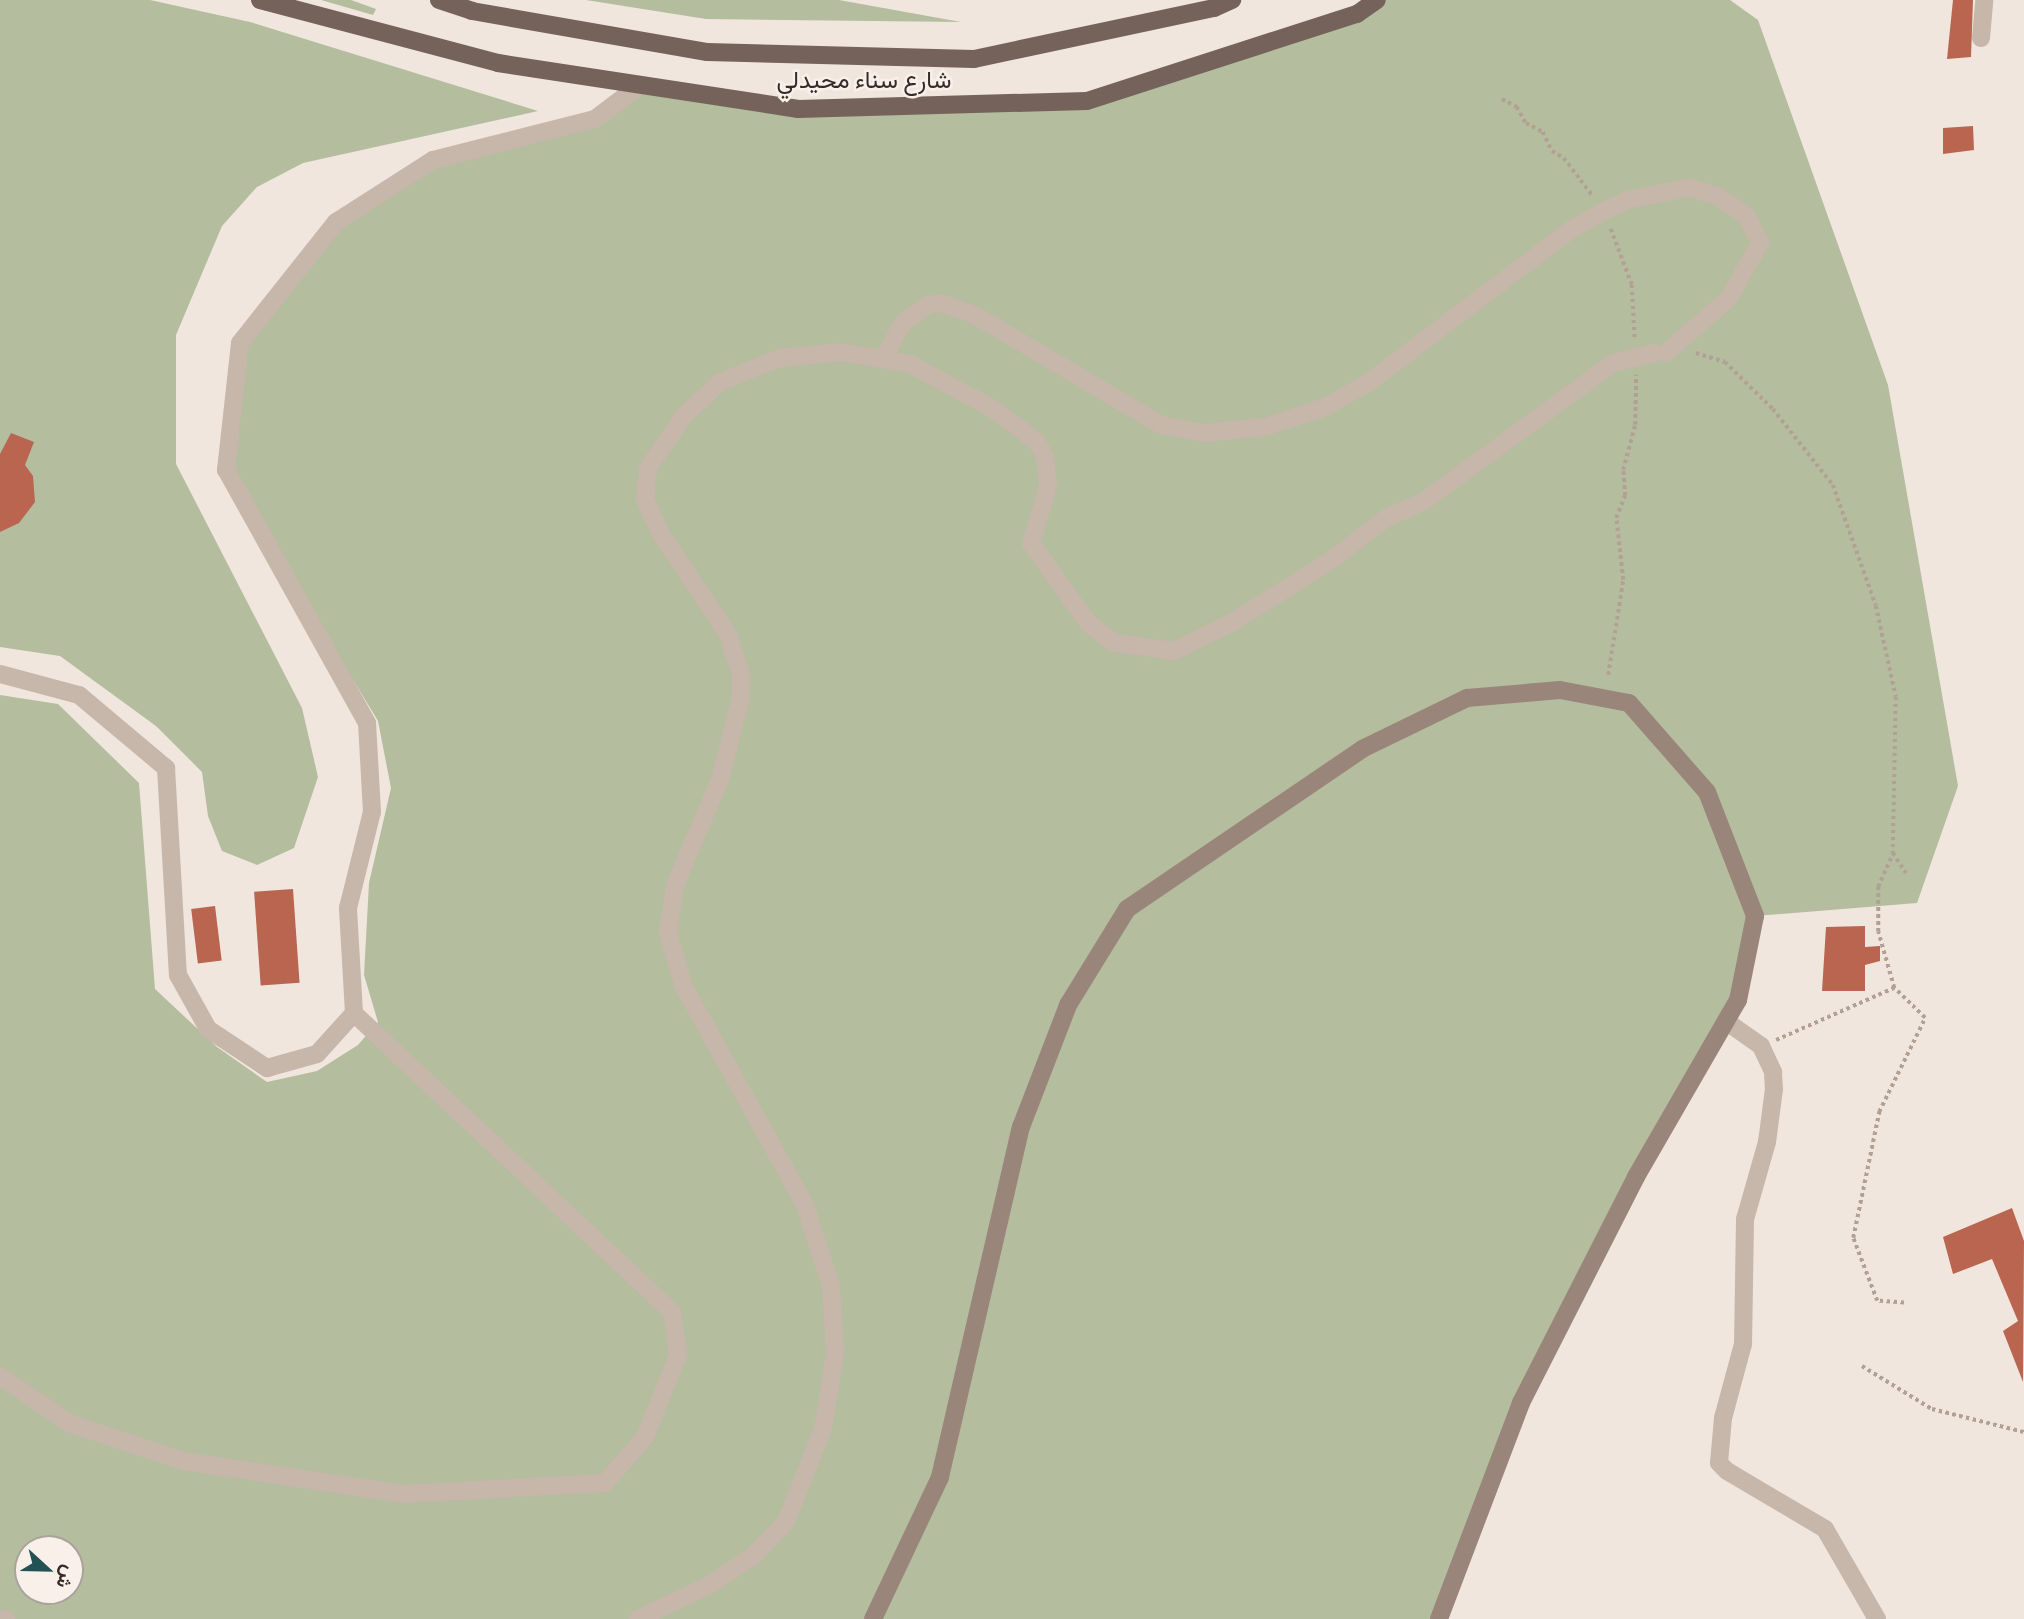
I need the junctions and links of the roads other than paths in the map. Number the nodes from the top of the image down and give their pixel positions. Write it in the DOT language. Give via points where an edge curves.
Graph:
graph roads {
  1 [pos="260,0"];
  2 [pos="439,0"];
  3 [pos="1232,0"];
  4 [pos="1377,0"];
  5 [pos="1984,0"];
  6 [pos="1981,38"];
  7 [pos="640,85"];
  8 [pos="884,357"];
  9 [pos="0,674"];
  10 [pos="354,1013"];
  11 [pos="1727,1023"];
  12 [pos="0,1376"];
  13 [pos="0,1619"];
  14 [pos="6,1619"];
  15 [pos="638,1619"];
  16 [pos="873,1619"];
  17 [pos="1439,1619"];
  18 [pos="1877,1619"];
  1 -- 7 [label="main road, شارع سناء محيدلي" via="498,63"];
  2 -- 3 [label="main road, شارع سناء محيدلي" via="472,11 707,52 974,59 1214,8"];
  4 -- 7 [label="main road, شارع سناء محيدلي" via="1357,14 1087,101 797,109"];
  5 -- 6 [label="street"];
  7 -- 10 [label="street" via="595,119 433,160 336,222 240,343 226,470 367,723 372,812 348,908"];
  8 -- 8 [label="street" via="902,324 927,305 940,303 975,315 1161,425 1204,433 1265,427 1325,407 1368,383 1570,230 1630,199 1689,188 1716,195 1747,215 1760,243 1729,298 1660,353 1613,363 1438,491 1385,518 1290,588 1188,645 1160,651 1115,643 1098,634 1037,554 1031,533 1049,472 1037,442 941,379"];
  8 -- 15 [label="street" via="813,352 780,358 720,382 669,436 644,482 645,499 662,536 718,612 741,674 736,726 721,777 675,886 668,933 690,998 805,1205 831,1286 835,1353 823,1429 786,1522 752,1557 711,1584"];
  9 -- 10 [label="street" via="79,695 166,768 178,975 208,1029 267,1068 317,1054"];
  10 -- 12 [label="street" via="671,1312 678,1355 645,1437 605,1483 402,1494 183,1461 71,1423"];
  11 -- 16 [label="street" via="1745,979 1755,916 1707,792 1629,703 1560,690 1467,698 1362,749 1127,909 1068,1005 1021,1127 940,1477"];
  11 -- 17 [label="street" via="1630,1188 1521,1403"];
  11 -- 18 [label="street" via="1761,1046 1773,1072 1773,1110 1745,1219 1743,1344 1717,1452 1727,1471 1825,1528"];
  13 -- 14 [label="street"];
}
